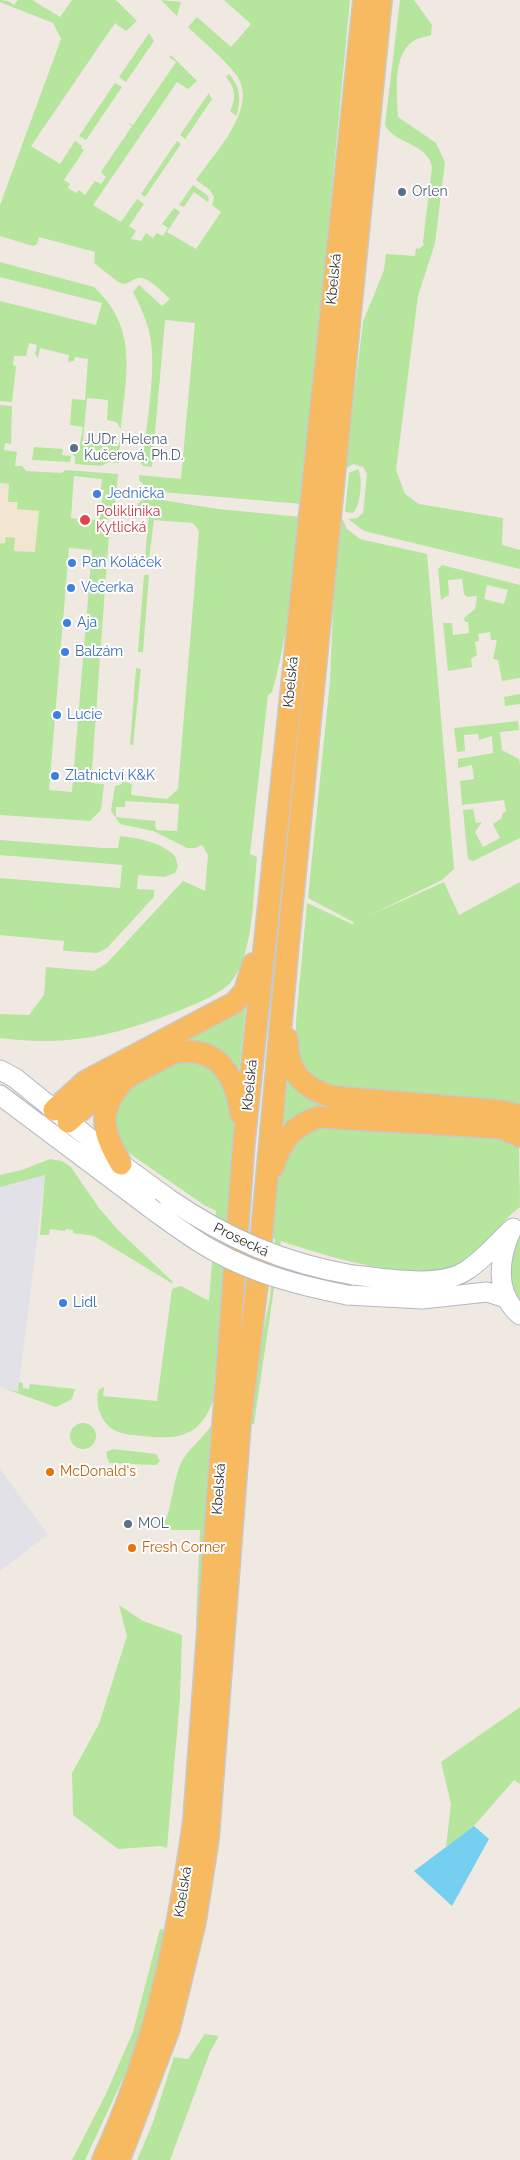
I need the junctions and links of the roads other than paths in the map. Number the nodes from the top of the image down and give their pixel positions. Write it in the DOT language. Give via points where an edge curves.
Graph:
graph roads {
  1 [pos="364,0"];
  2 [pos="381,0"];
  3 [pos="276,834"];
  4 [pos="288,945"];
  5 [pos="0,1070"];
  6 [pos="128,1075"];
  7 [pos="0,1095"];
  8 [pos="520,1116"];
  9 [pos="54,1123"];
  10 [pos="520,1136"];
  11 [pos="244,1141"];
  12 [pos="121,1164"];
  13 [pos="264,1198"];
  14 [pos="516,1224"];
  15 [pos="506,1298"];
  16 [pos="520,1315"];
  17 [pos="112,2156"];
  1 -- 3 [label="highway, Kbelská"];
  2 -- 4 [label="highway, Kbelská"];
  3 -- 9 [label="highway" via="254,962 245,991 234,1003 86,1081"];
  3 -- 11 [label="highway, Kbelská"];
  4 -- 8 [label="highway" via="288,1058 307,1085 334,1097 501,1111"];
  4 -- 13 [label="highway, Kbelská"];
  5 -- 9 [label="main road, Prosecká" via="15,1078"];
  6 -- 9 [label="highway"];
  6 -- 11 [label="highway" via="175,1052 195,1052 214,1060 223,1066 236,1086"];
  6 -- 12 [label="highway" via="106,1107 104,1122 107,1138"];
  7 -- 9 [label="main road, Prosecká"];
  9 -- 12 [label="main road, Prosecká"];
  9 -- 15 [label="main road, Prosecká, bridge" via="149,1208 196,1240 246,1266 307,1287 348,1295 422,1299 487,1292"];
  10 -- 13 [label="highway" via="502,1128 319,1117 300,1125 282,1142"];
  11 -- 17 [label="highway, Kbelská" via="194,1820 180,1918 157,2018"];
  12 -- 14 [label="main road, Prosecká, bridge" via="194,1216 258,1249 312,1268 353,1275 420,1280 455,1277 468,1270"];
  13 -- 17 [label="highway, Kbelská" via="240,1423 204,1870 169,2029"];
  14 -- 15 [label="main road" via="504,1247 501,1273"];
  15 -- 16 [label="main road"];
}
